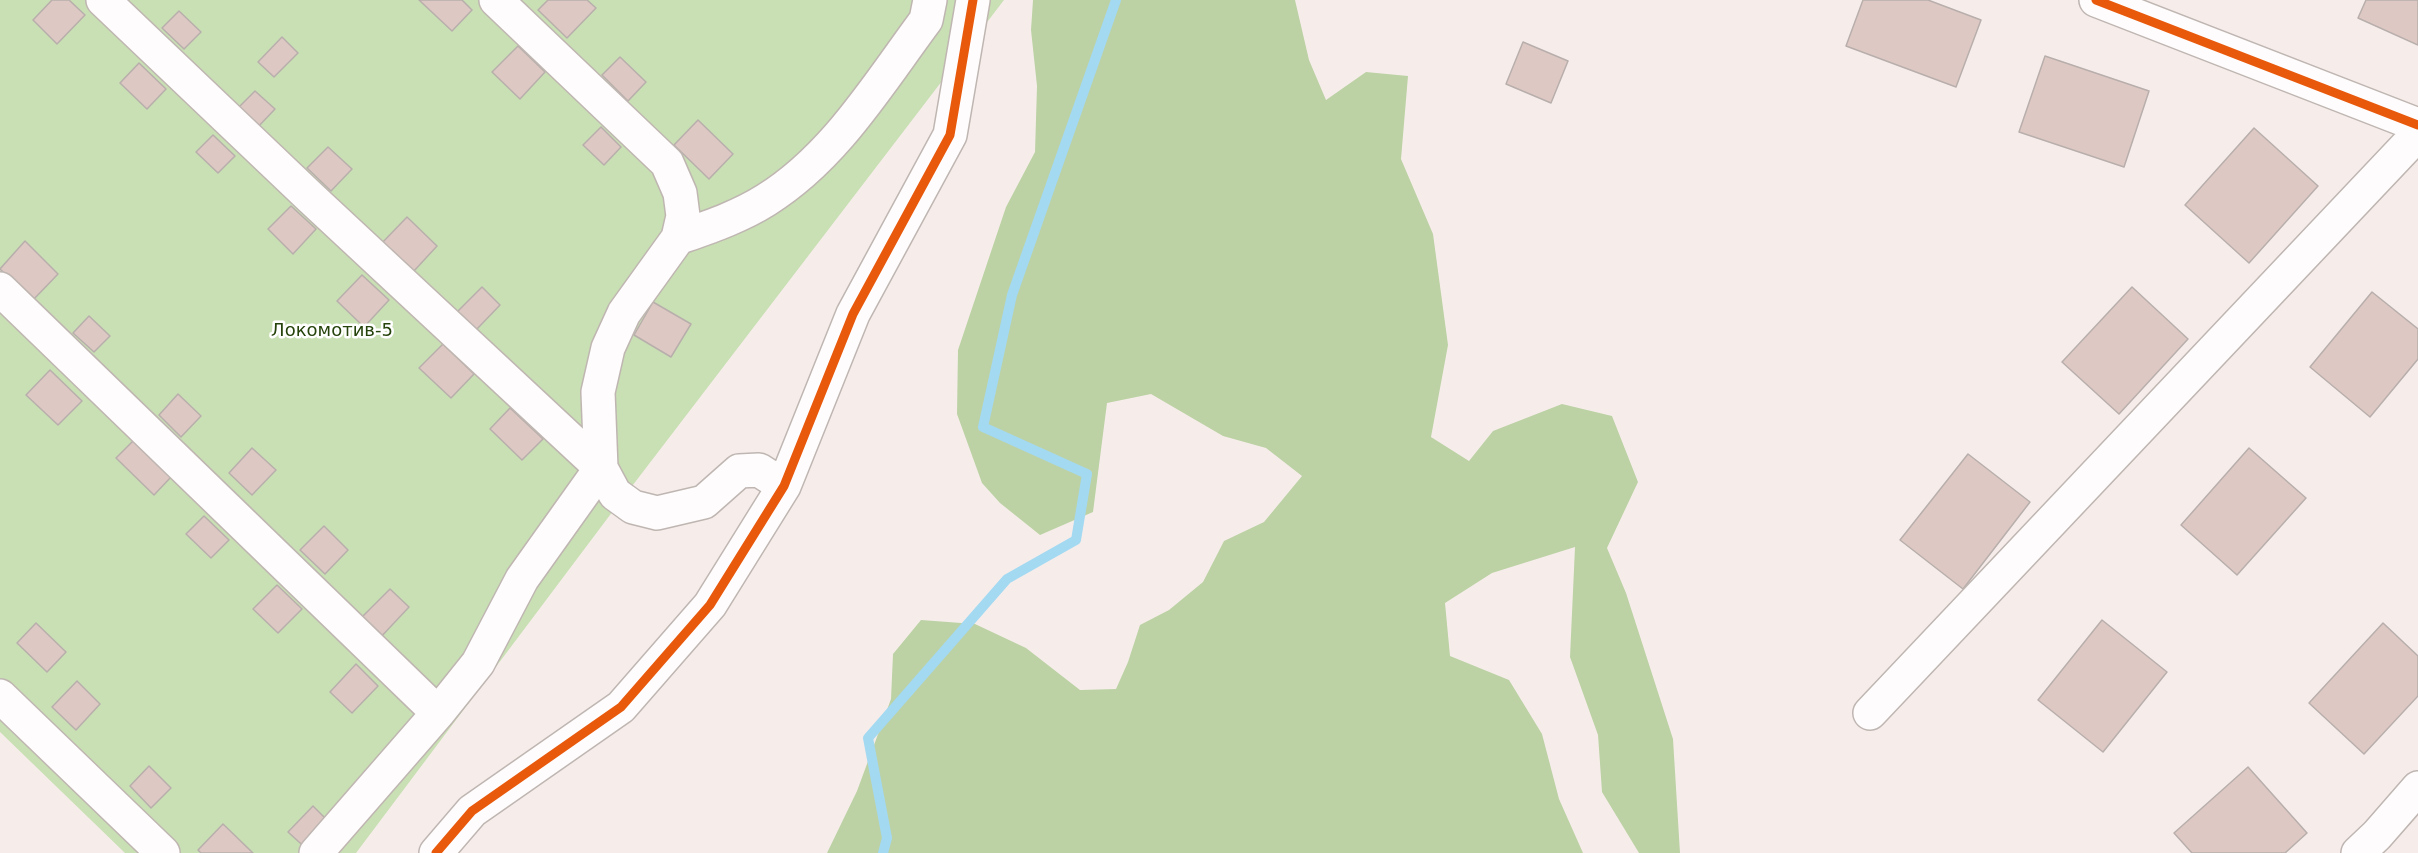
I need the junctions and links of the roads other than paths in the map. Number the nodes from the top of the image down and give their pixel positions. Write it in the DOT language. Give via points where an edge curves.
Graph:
graph roads {
  1 [pos="103,0"];
  2 [pos="496,0"];
  3 [pos="930,0"];
  4 [pos="973,0"];
  5 [pos="2096,0"];
  6 [pos="2418,125"];
  7 [pos="2418,134"];
  8 [pos="678,238"];
  9 [pos="0,289"];
  10 [pos="601,468"];
  11 [pos="784,486"];
  12 [pos="0,696"];
  13 [pos="1870,712"];
  14 [pos="438,713"];
  15 [pos="2418,788"];
  16 [pos="2375,847"];
  17 [pos="163,853"];
  18 [pos="316,853"];
  19 [pos="435,853"];
  1 -- 10 [label="street"];
  2 -- 8 [label="street" via="667,164 680,193 683,216"];
  3 -- 8 [label="street" via="926,20 819,159 767,200 728,220"];
  4 -- 11 [label="street" via="950,135 853,314"];
  5 -- 6 [label="street"];
  7 -- 13 [label="street"];
  8 -- 10 [label="street" via="624,314 608,348 598,392"];
  9 -- 14 [label="street"];
  10 -- 11 [label="street" via="615,494 633,507 657,513 704,502 739,471 759,470"];
  10 -- 14 [label="street" via="522,579 478,663"];
  11 -- 19 [label="street" via="710,605 621,707 472,811"];
  12 -- 17 [label="street"];
  14 -- 18 [label="street"];
  15 -- 16 [label="street"];
}
